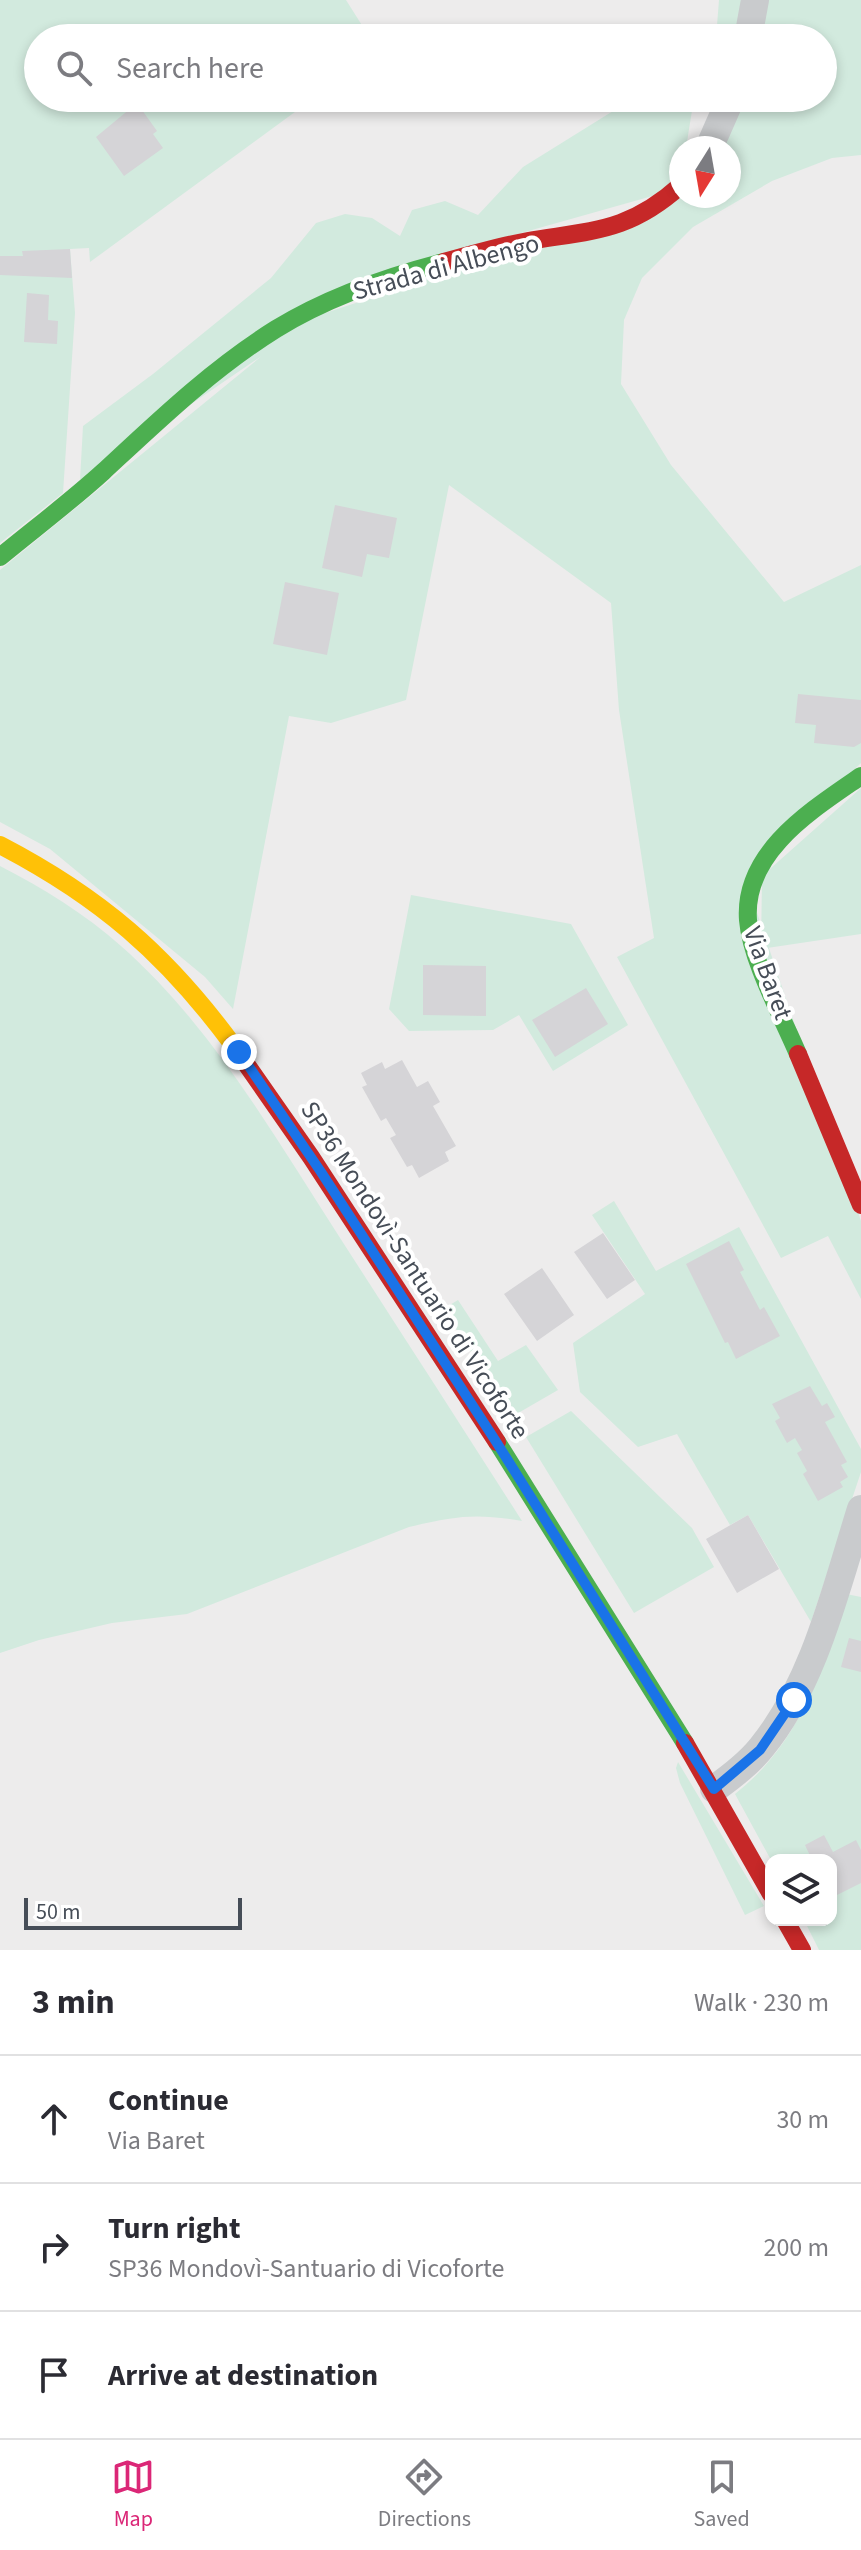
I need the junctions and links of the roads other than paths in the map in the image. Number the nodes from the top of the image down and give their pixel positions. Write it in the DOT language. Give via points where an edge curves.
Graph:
graph roads {
  1 [pos="755,0"];
  2 [pos="751,24"];
  3 [pos="725,112"];
  4 [pos="714,136"];
  5 [pos="669,195"];
  6 [pos="0,557"];
  7 [pos="861,776"];
  8 [pos="0,845"];
  9 [pos="861,1205"];
  10 [pos="861,1509"];
  11 [pos="714,1789"];
  12 [pos="765,1883"];
  13 [pos="788,1926"];
  14 [pos="802,1950"];
  1 -- 2 [label="street"];
  3 -- 4 [label="street"];
  5 -- 6 [label="main road, Strada di Albengo" via="629,224 506,246 389,277 304,313 251,345 179,401"];
  7 -- 9 [label="main road, Via Baret" via="806,815 777,844 750,885 747,910 755,951"];
  8 -- 11 [label="main road, SP36 Mondovì-Santuario di Vicoforte" via="119,921 169,965 239,1052 487,1426"];
  10 -- 11 [label="street" via="803,1683 760,1750"];
  11 -- 12 [label="main road, SP36 Mondovì-Santuario di Vicoforte"];
  13 -- 14 [label="main road"];
}
